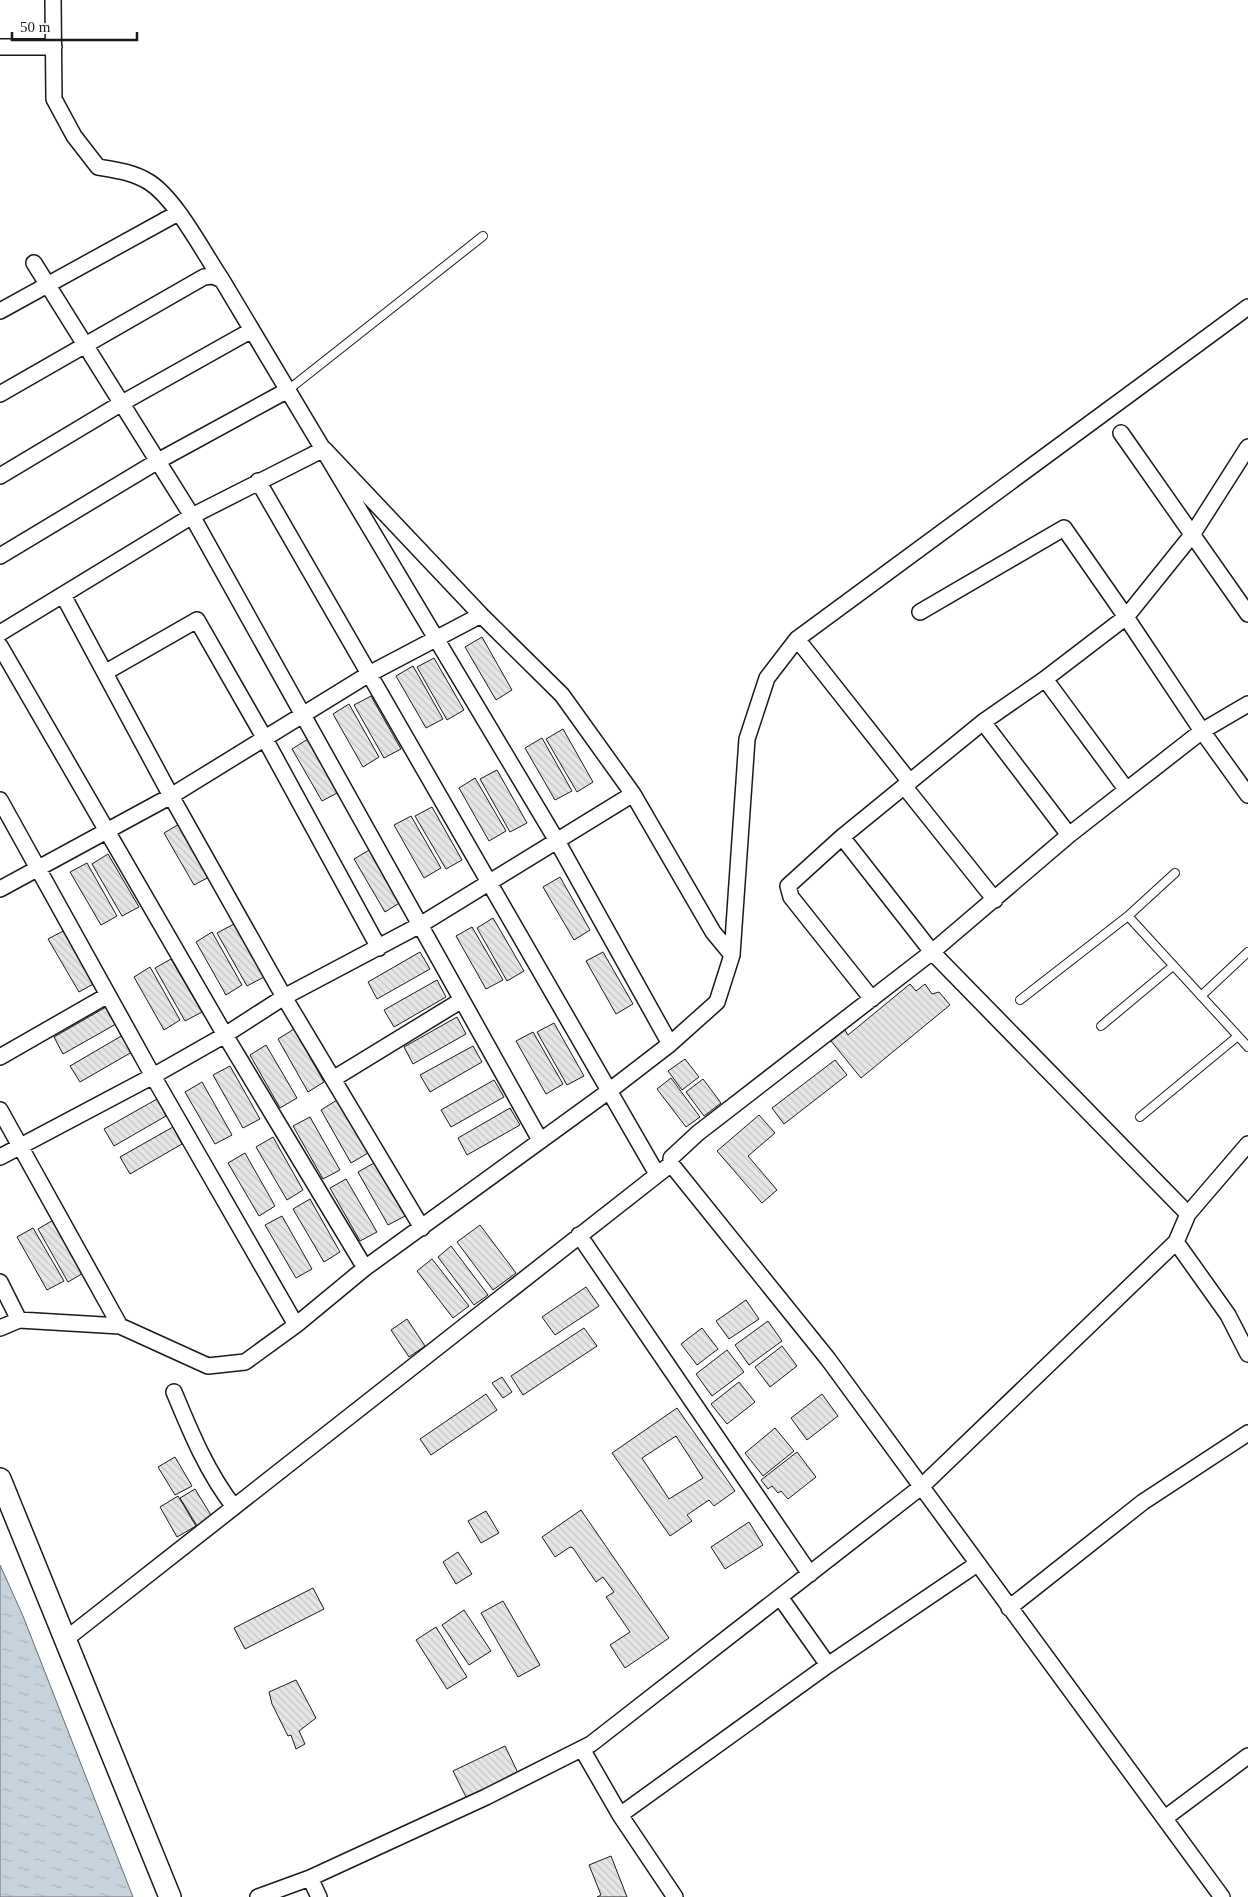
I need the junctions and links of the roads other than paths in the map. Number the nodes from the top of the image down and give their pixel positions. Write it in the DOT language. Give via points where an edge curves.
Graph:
graph roads {
  1 [pos="53,0"];
  2 [pos="0,47"];
  3 [pos="54,47"];
  4 [pos="178,213"];
  5 [pos="483,236"];
  6 [pos="34,262"];
  7 [pos="222,280"];
  8 [pos="47,283"];
  9 [pos="1248,307"];
  10 [pos="0,311"];
  11 [pos="252,330"];
  12 [pos="85,344"];
  13 [pos="288,390"];
  14 [pos="0,394"];
  15 [pos="122,403"];
  16 [pos="1121,433"];
  17 [pos="1248,447"];
  18 [pos="324,449"];
  19 [pos="158,461"];
  20 [pos="0,476"];
  21 [pos="258,481"];
  22 [pos="192,516"];
  23 [pos="1192,535"];
  24 [pos="0,556"];
  25 [pos="63,595"];
  26 [pos="920,612"];
  27 [pos="1248,614"];
  28 [pos="481,615"];
  29 [pos="1126,617"];
  30 [pos="0,633"];
  31 [pos="797,639"];
  32 [pos="435,640"];
  33 [pos="0,646"];
  34 [pos="106,672"];
  35 [pos="369,674"];
  36 [pos="1045,679"];
  37 [pos="1248,704"];
  38 [pos="303,714"];
  39 [pos="983,722"];
  40 [pos="1202,731"];
  41 [pos="265,739"];
  42 [pos="907,784"];
  43 [pos="1126,789"];
  44 [pos="633,794"];
  45 [pos="1248,795"];
  46 [pos="171,796"];
  47 [pos="0,800"];
  48 [pos="107,832"];
  49 [pos="1069,835"];
  50 [pos="842,838"];
  51 [pos="557,841"];
  52 [pos="39,867"];
  53 [pos="1174,873"];
  54 [pos="488,883"];
  55 [pos="0,889"];
  56 [pos="995,900"];
  57 [pos="1128,916"];
  58 [pos="420,925"];
  59 [pos="379,948"];
  60 [pos="932,952"];
  61 [pos="1248,952"];
  62 [pos="732,955"];
  63 [pos="1173,966"];
  64 [pos="108,994"];
  65 [pos="1201,996"];
  66 [pos="284,997"];
  67 [pos="872,998"];
  68 [pos="462,1000"];
  69 [pos="1020,1000"];
  70 [pos="1101,1026"];
  71 [pos="225,1035"];
  72 [pos="1238,1036"];
  73 [pos="670,1044"];
  74 [pos="1248,1048"];
  75 [pos="0,1056"];
  76 [pos="153,1076"];
  77 [pos="333,1079"];
  78 [pos="609,1091"];
  79 [pos="0,1110"];
  80 [pos="1140,1117"];
  81 [pos="540,1140"];
  82 [pos="1248,1144"];
  83 [pos="20,1147"];
  84 [pos="0,1158"];
  85 [pos="671,1164"];
  86 [pos="657,1174"];
  87 [pos="1188,1214"];
  88 [pos="422,1228"];
  89 [pos="579,1235"];
  90 [pos="1176,1242"];
  91 [pos="365,1268"];
  92 [pos="0,1282"];
  93 [pos="19,1320"];
  94 [pos="296,1325"];
  95 [pos="120,1326"];
  96 [pos="0,1328"];
  97 [pos="1248,1354"];
  98 [pos="174,1392"];
  99 [pos="1248,1433"];
  100 [pos="0,1479"];
  101 [pos="920,1487"];
  102 [pos="234,1507"];
  103 [pos="977,1564"];
  104 [pos="810,1574"];
  105 [pos="780,1597"];
  106 [pos="1009,1608"];
  107 [pos="66,1639"];
  108 [pos="828,1665"];
  109 [pos="582,1749"];
  110 [pos="1248,1756"];
  111 [pos="620,1815"];
  112 [pos="1164,1818"];
  113 [pos="310,1878"];
  114 [pos="170,1897"];
  115 [pos="258,1897"];
  116 [pos="319,1897"];
  117 [pos="675,1897"];
  118 [pos="1222,1897"];
  1 -- 3 [label="street"];
  2 -- 3 [label="street"];
  3 -- 4 [label="street" via="54,99 74,136 98,167 130,173 149,182 168,197"];
  4 -- 7 [label="street"];
  4 -- 8 [label="street"];
  5 -- 13 [label="lane"];
  6 -- 8 [label="street"];
  7 -- 11 [label="street"];
  7 -- 12 [label="street" via="204,277"];
  8 -- 10 [label="street"];
  8 -- 12 [label="street"];
  9 -- 31 [label="street"];
  11 -- 13 [label="street"];
  11 -- 15 [label="street"];
  12 -- 14 [label="street"];
  12 -- 15 [label="street"];
  13 -- 18 [label="street"];
  13 -- 19 [label="street"];
  15 -- 19 [label="street"];
  15 -- 20 [label="street"];
  16 -- 23 [label="street"];
  17 -- 23 [label="street"];
  18 -- 21 [label="street"];
  18 -- 28 [label="street"];
  18 -- 32 [label="street"];
  19 -- 22 [label="street"];
  19 -- 24 [label="street"];
  21 -- 22 [label="street"];
  21 -- 35 [label="street"];
  22 -- 25 [label="street"];
  22 -- 38 [label="street"];
  23 -- 27 [label="street"];
  23 -- 29 [label="street"];
  25 -- 30 [label="street"];
  25 -- 34 [label="street"];
  26 -- 29 [label="street" via="1064,528"];
  28 -- 32 [label="street"];
  28 -- 44 [label="street" via="562,695"];
  29 -- 36 [label="street"];
  29 -- 40 [label="street"];
  31 -- 42 [label="street"];
  31 -- 62 [label="street" via="767,678 747,739"];
  32 -- 35 [label="street"];
  32 -- 51 [label="street"];
  33 -- 48 [label="street"];
  34 -- 41 [label="street" via="197,620"];
  34 -- 46 [label="street"];
  35 -- 38 [label="street"];
  35 -- 54 [label="street"];
  36 -- 39 [label="street"];
  36 -- 43 [label="street"];
  37 -- 40 [label="street"];
  38 -- 41 [label="street"];
  38 -- 58 [label="street"];
  39 -- 42 [label="street"];
  39 -- 49 [label="street"];
  40 -- 43 [label="street"];
  40 -- 45 [label="street"];
  41 -- 46 [label="street"];
  41 -- 59 [label="street"];
  42 -- 50 [label="street"];
  42 -- 56 [label="street"];
  43 -- 49 [label="street"];
  44 -- 51 [label="street"];
  44 -- 62 [label="street" via="713,932"];
  46 -- 48 [label="street"];
  46 -- 66 [label="street"];
  47 -- 52 [label="street"];
  48 -- 52 [label="street"];
  48 -- 71 [label="street"];
  49 -- 56 [label="street"];
  50 -- 60 [label="street"];
  50 -- 67 [label="street" via="788,886 790,897"];
  51 -- 54 [label="street"];
  51 -- 73 [label="street"];
  52 -- 55 [label="street"];
  52 -- 64 [label="street"];
  53 -- 57 [label="lane"];
  54 -- 58 [label="street"];
  54 -- 78 [label="street"];
  56 -- 60 [label="street"];
  57 -- 63 [label="lane"];
  57 -- 69 [label="lane"];
  58 -- 59 [label="street"];
  58 -- 68 [label="street"];
  59 -- 66 [label="street"];
  60 -- 67 [label="street"];
  60 -- 87 [label="street"];
  61 -- 65 [label="lane"];
  62 -- 73 [label="street" via="718,1002"];
  63 -- 65 [label="lane"];
  63 -- 70 [label="lane"];
  64 -- 75 [label="street"];
  64 -- 76 [label="street"];
  65 -- 72 [label="lane"];
  66 -- 71 [label="street"];
  66 -- 77 [label="street"];
  67 -- 85 [label="street" via="698,1133 671,1158"];
  68 -- 77 [label="street"];
  68 -- 81 [label="street"];
  71 -- 76 [label="street"];
  71 -- 91 [label="street"];
  72 -- 74 [label="lane"];
  72 -- 80 [label="lane"];
  73 -- 78 [label="street"];
  76 -- 83 [label="street"];
  76 -- 94 [label="street"];
  77 -- 88 [label="street"];
  78 -- 81 [label="street"];
  78 -- 86 [label="street"];
  79 -- 83 [label="street"];
  81 -- 88 [label="street"];
  82 -- 87 [label="street"];
  83 -- 84 [label="street"];
  83 -- 95 [label="street"];
  85 -- 86 [label="street"];
  85 -- 101 [label="street" via="828,1359"];
  86 -- 89 [label="street"];
  87 -- 90 [label="street"];
  88 -- 91 [label="street"];
  89 -- 102 [label="street"];
  89 -- 104 [label="street"];
  90 -- 97 [label="street" via="1228,1315"];
  90 -- 101 [label="street"];
  91 -- 94 [label="street"];
  92 -- 93 [label="street"];
  93 -- 95 [label="street"];
  93 -- 96 [label="street"];
  94 -- 95 [label="street" via="245,1362 208,1366"];
  98 -- 102 [label="street" via="214,1481"];
  99 -- 106 [label="street" via="1143,1502"];
  100 -- 107 [label="street"];
  101 -- 103 [label="street"];
  101 -- 104 [label="street"];
  102 -- 107 [label="street"];
  103 -- 106 [label="street"];
  103 -- 108 [label="street"];
  104 -- 105 [label="street"];
  105 -- 108 [label="street"];
  105 -- 109 [label="street"];
  106 -- 112 [label="street"];
  107 -- 114 [label="street"];
  108 -- 111 [label="street"];
  109 -- 111 [label="street"];
  109 -- 113 [label="street"];
  110 -- 112 [label="street"];
  111 -- 117 [label="street"];
  112 -- 118 [label="street"];
  113 -- 115 [label="street"];
  113 -- 116 [label="street"];
}
